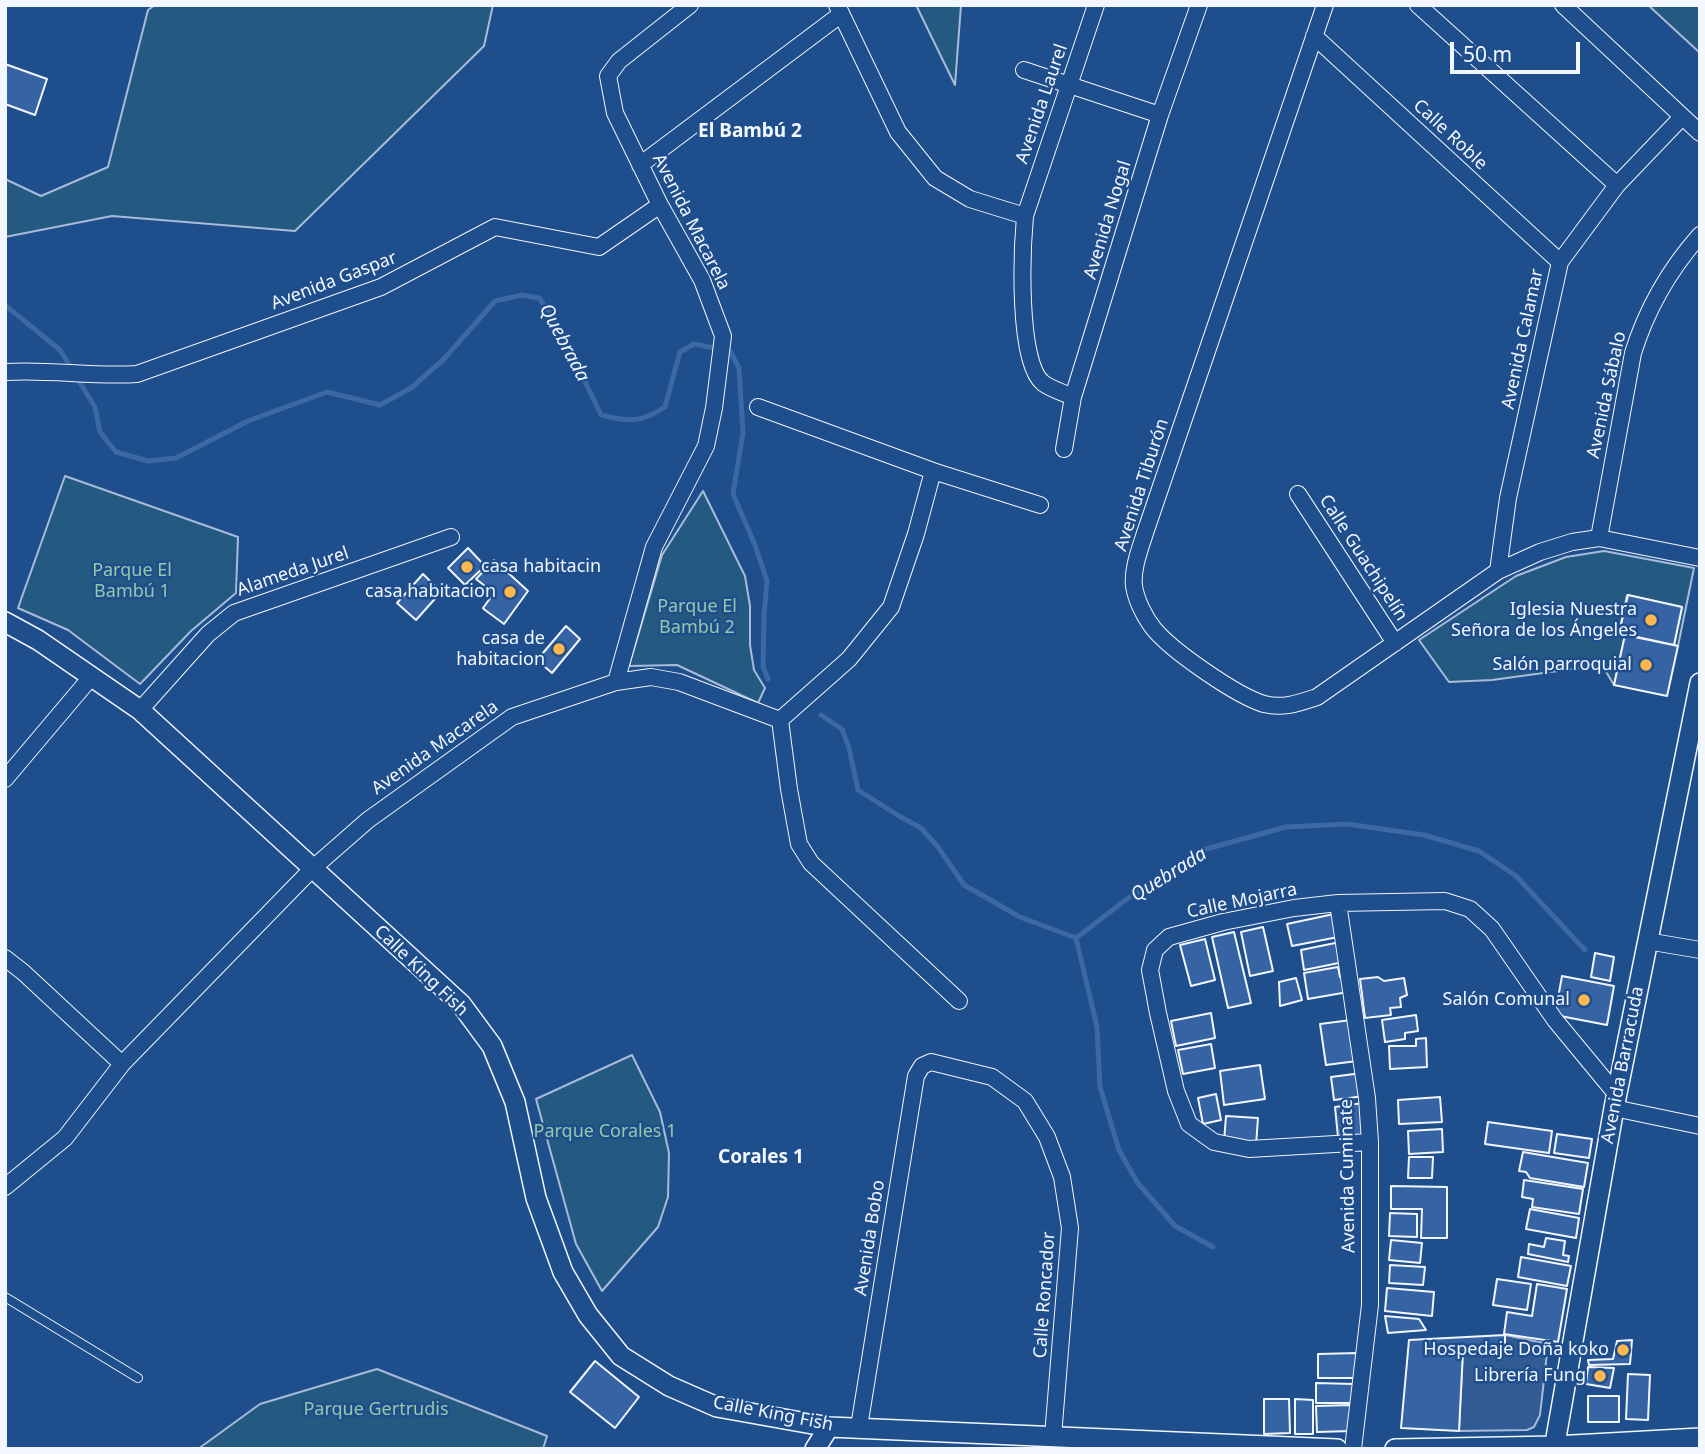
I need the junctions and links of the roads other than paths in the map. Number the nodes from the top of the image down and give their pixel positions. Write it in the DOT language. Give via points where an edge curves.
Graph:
graph roads {
  1 [pos="690,5"];
  2 [pos="1096,5"];
  3 [pos="1199,5"];
  4 [pos="1325,5"];
  5 [pos="1418,5"];
  6 [pos="1563,5"];
  7 [pos="839,10"];
  8 [pos="1314,36"];
  9 [pos="1024,70"];
  10 [pos="1069,84"];
  11 [pos="1160,115"];
  12 [pos="1682,117"];
  13 [pos="1700,133"];
  14 [pos="640,165"];
  15 [pos="1617,185"];
  16 [pos="660,205"];
  17 [pos="1025,216"];
  18 [pos="1700,235"];
  19 [pos="1559,262"];
  20 [pos="5,372"];
  21 [pos="1073,397"];
  22 [pos="758,407"];
  23 [pos="1064,449"];
  24 [pos="933,471"];
  25 [pos="1298,494"];
  26 [pos="1040,505"];
  27 [pos="452,537"];
  28 [pos="1599,538"];
  29 [pos="1700,558"];
  30 [pos="1498,571"];
  31 [pos="5,622"];
  32 [pos="1395,643"];
  33 [pos="92,676"];
  34 [pos="616,682"];
  35 [pos="1700,683"];
  36 [pos="141,709"];
  37 [pos="780,720"];
  38 [pos="1692,762"];
  39 [pos="5,779"];
  40 [pos="312,869"];
  41 [pos="1338,903"];
  42 [pos="1647,941"];
  43 [pos="1700,950"];
  44 [pos="5,958"];
  45 [pos="959,1001"];
  46 [pos="931,1062"];
  47 [pos="122,1064"];
  48 [pos="1615,1102"];
  49 [pos="1700,1126"];
  50 [pos="1370,1142"];
  51 [pos="5,1187"];
  52 [pos="5,1297"];
  53 [pos="138,1378"];
  54 [pos="829,1427"];
  55 [pos="859,1427"];
  56 [pos="1053,1436"];
  57 [pos="1700,1438"];
  58 [pos="1554,1447"];
  59 [pos="815,1449"];
  60 [pos="1337,1449"];
  61 [pos="1353,1449"];
  62 [pos="1395,1449"];
  1 -- 14 [label="street, Avenida Macarela" via="619,61 608,76 615,113"];
  2 -- 10 [label="street, Avenida Laurel"];
  3 -- 11 [label="street, Avenida Nogal"];
  4 -- 8 [label="street, Avenida Tiburón"];
  5 -- 15 [label="street"];
  6 -- 12 [label="street"];
  7 -- 14 [label="street"];
  7 -- 17 [label="street" via="898,132 936,178 970,199"];
  8 -- 19 [label="street, Calle Roble"];
  8 -- 32 [label="street, Avenida Tiburón" via="1145,533 1134,585 1154,630 1190,661 1264,704 1287,706 1317,697"];
  9 -- 10 [label="street"];
  10 -- 11 [label="street"];
  10 -- 17 [label="street, Avenida Laurel"];
  11 -- 21 [label="street, Avenida Nogal"];
  12 -- 13 [label="street"];
  12 -- 15 [label="street, Avenida Calamar"];
  14 -- 16 [label="street, Avenida Macarela"];
  15 -- 19 [label="street, Avenida Calamar"];
  16 -- 20 [label="street, Avenida Gaspar" via="599,247 495,227 381,287 137,374"];
  16 -- 34 [label="street, Avenida Macarela" via="702,280 723,336 706,446 654,547"];
  17 -- 21 [label="street, Avenida Laurel" via="1022,248 1026,346 1031,365 1042,382"];
  18 -- 28 [label="street, Avenida Sábalo" via="1671,269 1641,328"];
  19 -- 30 [label="street, Avenida Calamar" via="1508,498"];
  21 -- 23 [label="street, Avenida Nogal"];
  22 -- 24 [label="street"];
  24 -- 26 [label="street"];
  24 -- 37 [label="street" via="891,607 849,659"];
  25 -- 32 [label="street, Calle Guachipelín"];
  27 -- 36 [label="street, Alameda Jurel" via="234,613 208,634"];
  28 -- 29 [label="street, Avenida Tiburón"];
  28 -- 30 [label="street, Avenida Tiburón" via="1561,545"];
  30 -- 32 [label="street, Avenida Tiburón"];
  31 -- 33 [label="street, Calle King Fish"];
  33 -- 36 [label="street, Calle King Fish"];
  33 -- 39 [label="street"];
  34 -- 37 [label="street" via="651,677 679,682"];
  34 -- 40 [label="street, Avenida Macarela" via="512,717 368,820"];
  35 -- 38 [label="street, Avenida Barracuda"];
  36 -- 40 [label="street, Calle King Fish"];
  37 -- 45 [label="street" via="799,844 811,863"];
  38 -- 42 [label="street, Avenida Barracuda"];
  40 -- 47 [label="street, Avenida Macarela"];
  40 -- 54 [label="street, Calle King Fish" via="461,1004 492,1046 515,1102 536,1198 563,1272 588,1315 621,1356 669,1386 717,1407"];
  41 -- 48 [label="street, Calle Mojarra" via="1444,901 1470,909 1492,929"];
  41 -- 50 [label="street, Avenida Cuminate"];
  41 -- 50 [label="street, Calle Mojarra" via="1223,922 1169,937 1155,950 1150,971 1176,1091 1189,1124 1213,1142 1249,1149"];
  42 -- 43 [label="street"];
  42 -- 48 [label="street, Avenida Barracuda"];
  44 -- 47 [label="street"];
  46 -- 55 [label="street, Avenida Bobo" via="916,1076"];
  46 -- 56 [label="street, Calle Roncador" via="992,1077 1025,1101 1047,1137 1062,1177 1070,1228"];
  47 -- 51 [label="street, Avenida Macarela" via="65,1138"];
  48 -- 49 [label="street"];
  48 -- 58 [label="street, Avenida Barracuda"];
  50 -- 61 [label="street, Avenida Cuminate" via="1370,1305"];
  52 -- 53 [label="lane"];
  54 -- 55 [label="street, Calle King Fish"];
  54 -- 59 [label="street"];
  55 -- 56 [label="street, Calle King Fish"];
  56 -- 60 [label="street, Calle King Fish"];
  57 -- 58 [label="street"];
  58 -- 62 [label="street"];
}
